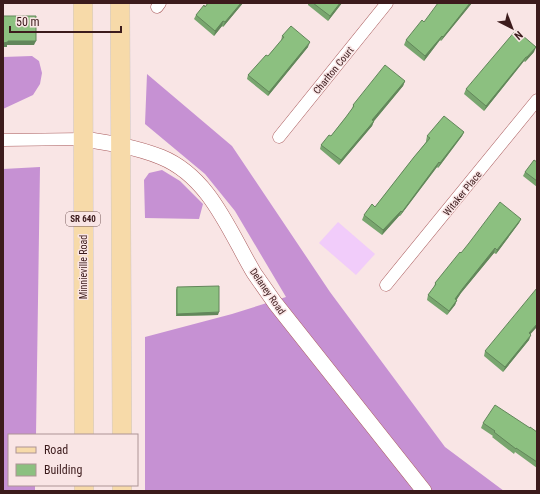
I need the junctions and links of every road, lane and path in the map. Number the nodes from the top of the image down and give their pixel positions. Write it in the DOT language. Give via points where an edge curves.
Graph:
graph roads {
  1 [pos="83,3"];
  2 [pos="120,3"];
  3 [pos="387,3"];
  4 [pos="537,100"];
  5 [pos="279,137"];
  6 [pos="84,139"];
  7 [pos="3,140"];
  8 [pos="120,144"];
  9 [pos="386,285"];
  10 [pos="84,434"];
  11 [pos="122,434"];
  12 [pos="424,491"];
  1 -- 6 [label="main road, Minnieville Road / SR 640"];
  2 -- 8 [label="main road"];
  3 -- 5 [label="street, Charlton Court"];
  4 -- 9 [label="street, Witaker Place"];
  6 -- 7 [label="street"];
  6 -- 8 [label="street, Delaney Road"];
  6 -- 10 [label="main road, Minnieville Road / SR 640"];
  8 -- 11 [label="main road"];
  8 -- 12 [label="street, Delaney Road" via="162,157 180,167 198,183 213,201 275,303"];
}
